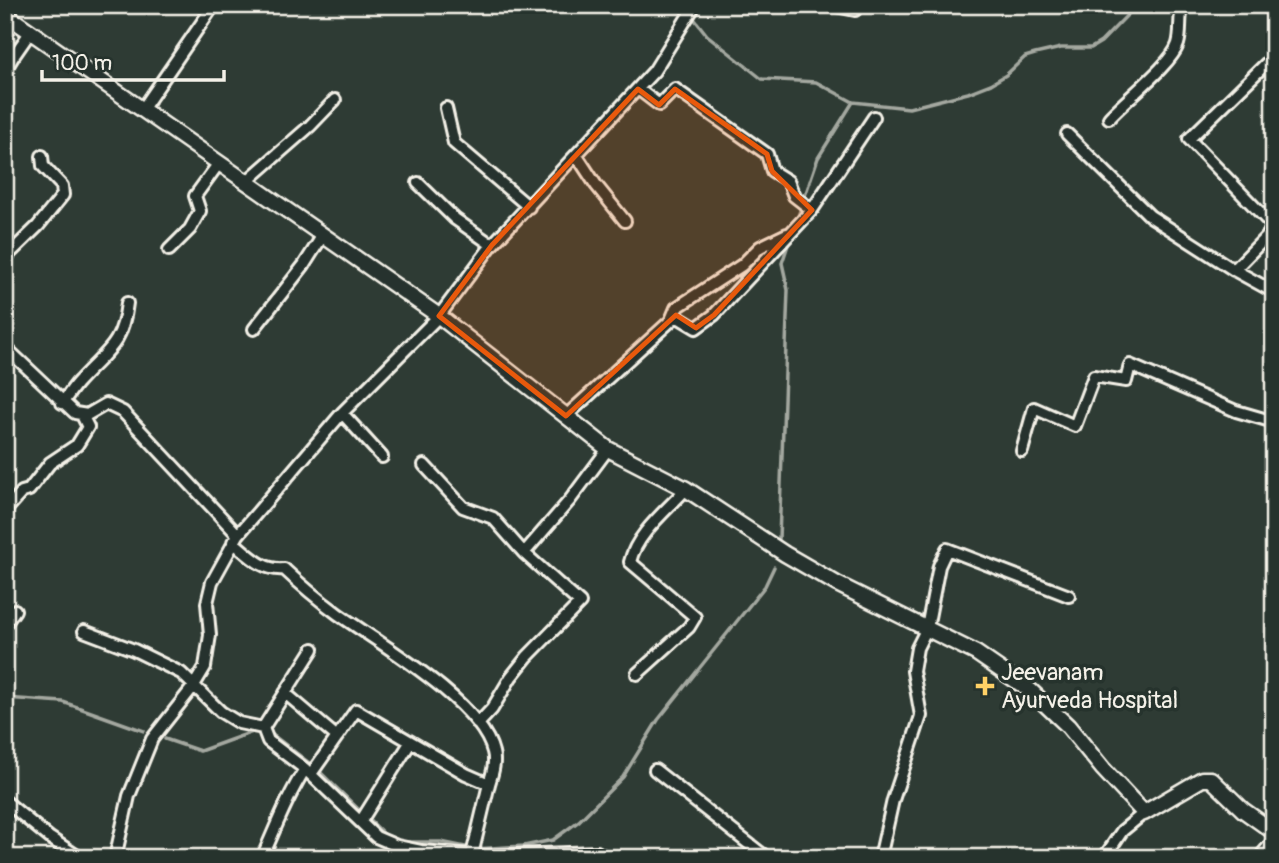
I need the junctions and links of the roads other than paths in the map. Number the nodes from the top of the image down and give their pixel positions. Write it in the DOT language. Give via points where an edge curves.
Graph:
graph roads {
  1 [pos="214,5"];
  2 [pos="695,5"];
  3 [pos="831,5"];
  4 [pos="1183,5"];
  5 [pos="855,10"];
  6 [pos="5,14"];
  7 [pos="31,31"];
  8 [pos="9,54"];
  9 [pos="1274,56"];
  10 [pos="5,70"];
  11 [pos="638,89"];
  12 [pos="335,100"];
  13 [pos="446,108"];
  14 [pos="142,110"];
  15 [pos="874,117"];
  16 [pos="1109,118"];
  17 [pos="1067,134"];
  18 [pos="42,156"];
  19 [pos="577,156"];
  20 [pos="219,163"];
  21 [pos="246,182"];
  22 [pos="418,183"];
  23 [pos="528,207"];
  24 [pos="812,210"];
  25 [pos="625,220"];
  26 [pos="793,231"];
  27 [pos="323,235"];
  28 [pos="492,246"];
  29 [pos="169,250"];
  30 [pos="5,258"];
  31 [pos="1234,270"];
  32 [pos="1274,292"];
  33 [pos="127,303"];
  34 [pos="439,316"];
  35 [pos="671,320"];
  36 [pos="254,329"];
  37 [pos="5,347"];
  38 [pos="62,403"];
  39 [pos="342,414"];
  40 [pos="82,415"];
  41 [pos="566,416"];
  42 [pos="1274,422"];
  43 [pos="608,449"];
  44 [pos="1022,451"];
  45 [pos="382,457"];
  46 [pos="424,465"];
  47 [pos="686,489"];
  48 [pos="5,511"];
  49 [pos="235,538"];
  50 [pos="524,553"];
  51 [pos="1069,596"];
  52 [pos="15,610"];
  53 [pos="5,624"];
  54 [pos="927,628"];
  55 [pos="83,631"];
  56 [pos="313,649"];
  57 [pos="637,674"];
  58 [pos="193,687"];
  59 [pos="285,693"];
  60 [pos="478,723"];
  61 [pos="263,727"];
  62 [pos="337,737"];
  63 [pos="411,743"];
  64 [pos="655,770"];
  65 [pos="308,772"];
  66 [pos="489,784"];
  67 [pos="5,801"];
  68 [pos="1144,813"];
  69 [pos="364,818"];
  70 [pos="1274,832"];
  71 [pos="1274,840"];
  72 [pos="473,849"];
  73 [pos="80,858"];
  74 [pos="115,858"];
  75 [pos="262,858"];
  76 [pos="607,858"];
  77 [pos="767,858"];
  78 [pos="880,858"];
  79 [pos="1104,858"];
  80 [pos="1259,858"];
  1 -- 14 [label="street"];
  2 -- 11 [label="street"];
  3 -- 5 [label="street"];
  4 -- 16 [label="street" via="1178,46"];
  6 -- 7 [label="street"];
  7 -- 8 [label="street"];
  7 -- 14 [label="street"];
  8 -- 10 [label="street"];
  9 -- 31 [label="street" via="1189,139 1272,225 1269,234"];
  11 -- 19 [label="street"];
  11 -- 24 [label="street" via="659,105 675,89 766,155 772,171 788,181 794,196"];
  12 -- 21 [label="street"];
  13 -- 23 [label="street" via="454,143"];
  14 -- 20 [label="street"];
  15 -- 24 [label="street"];
  17 -- 31 [label="street" via="1150,216"];
  18 -- 30 [label="street" via="43,166 62,186 63,195"];
  19 -- 23 [label="street"];
  19 -- 25 [label="street"];
  20 -- 21 [label="street"];
  20 -- 29 [label="street" via="195,196 200,211 190,229"];
  21 -- 27 [label="street"];
  22 -- 28 [label="street"];
  23 -- 28 [label="street"];
  24 -- 26 [label="street"];
  26 -- 35 [label="street" via="760,247 742,265 676,308"];
  26 -- 35 [label="street" via="714,315 696,328 676,316"];
  27 -- 34 [label="street"];
  27 -- 36 [label="street"];
  28 -- 34 [label="street"];
  31 -- 32 [label="street"];
  33 -- 38 [label="street" via="125,320 110,352"];
  34 -- 39 [label="street"];
  34 -- 41 [label="street"];
  35 -- 41 [label="street"];
  37 -- 38 [label="street"];
  38 -- 40 [label="street"];
  39 -- 45 [label="street"];
  39 -- 49 [label="street"];
  40 -- 48 [label="street" via="88,427 77,445 50,463"];
  40 -- 49 [label="street" via="106,404 123,412"];
  41 -- 43 [label="street"];
  42 -- 44 [label="street" via="1236,411 1130,365 1126,381 1094,376 1075,426 1034,408"];
  43 -- 47 [label="street"];
  43 -- 50 [label="street"];
  46 -- 50 [label="street" via="463,507 493,518"];
  47 -- 54 [label="street" via="785,554"];
  47 -- 57 [label="street" via="649,529 630,562 695,617"];
  49 -- 58 [label="street" via="212,582 205,667"];
  49 -- 60 [label="street" via="260,565 284,569 426,676"];
  50 -- 60 [label="street" via="580,603 527,657"];
  51 -- 54 [label="street" via="947,549 939,566"];
  52 -- 53 [label="street"];
  54 -- 68 [label="street" via="976,653 1031,691"];
  54 -- 78 [label="street" via="917,648 914,671 921,716 892,800"];
  55 -- 58 [label="street" via="181,673"];
  56 -- 59 [label="street"];
  58 -- 61 [label="street" via="239,723"];
  58 -- 74 [label="street" via="152,739 128,796"];
  59 -- 61 [label="street"];
  59 -- 62 [label="street"];
  60 -- 66 [label="street" via="494,752"];
  61 -- 65 [label="street" via="268,741"];
  62 -- 63 [label="street" via="356,710"];
  62 -- 65 [label="street"];
  63 -- 66 [label="street"];
  63 -- 69 [label="street"];
  64 -- 77 [label="street"];
  65 -- 69 [label="street"];
  65 -- 75 [label="street" via="289,794"];
  66 -- 72 [label="street"];
  67 -- 73 [label="street"];
  68 -- 70 [label="street" via="1202,779 1211,779"];
  68 -- 79 [label="street" via="1122,831"];
  69 -- 72 [label="street" via="376,837 397,846 421,851"];
  71 -- 80 [label="street"];
  72 -- 76 [label="street" via="597,852"];
}
